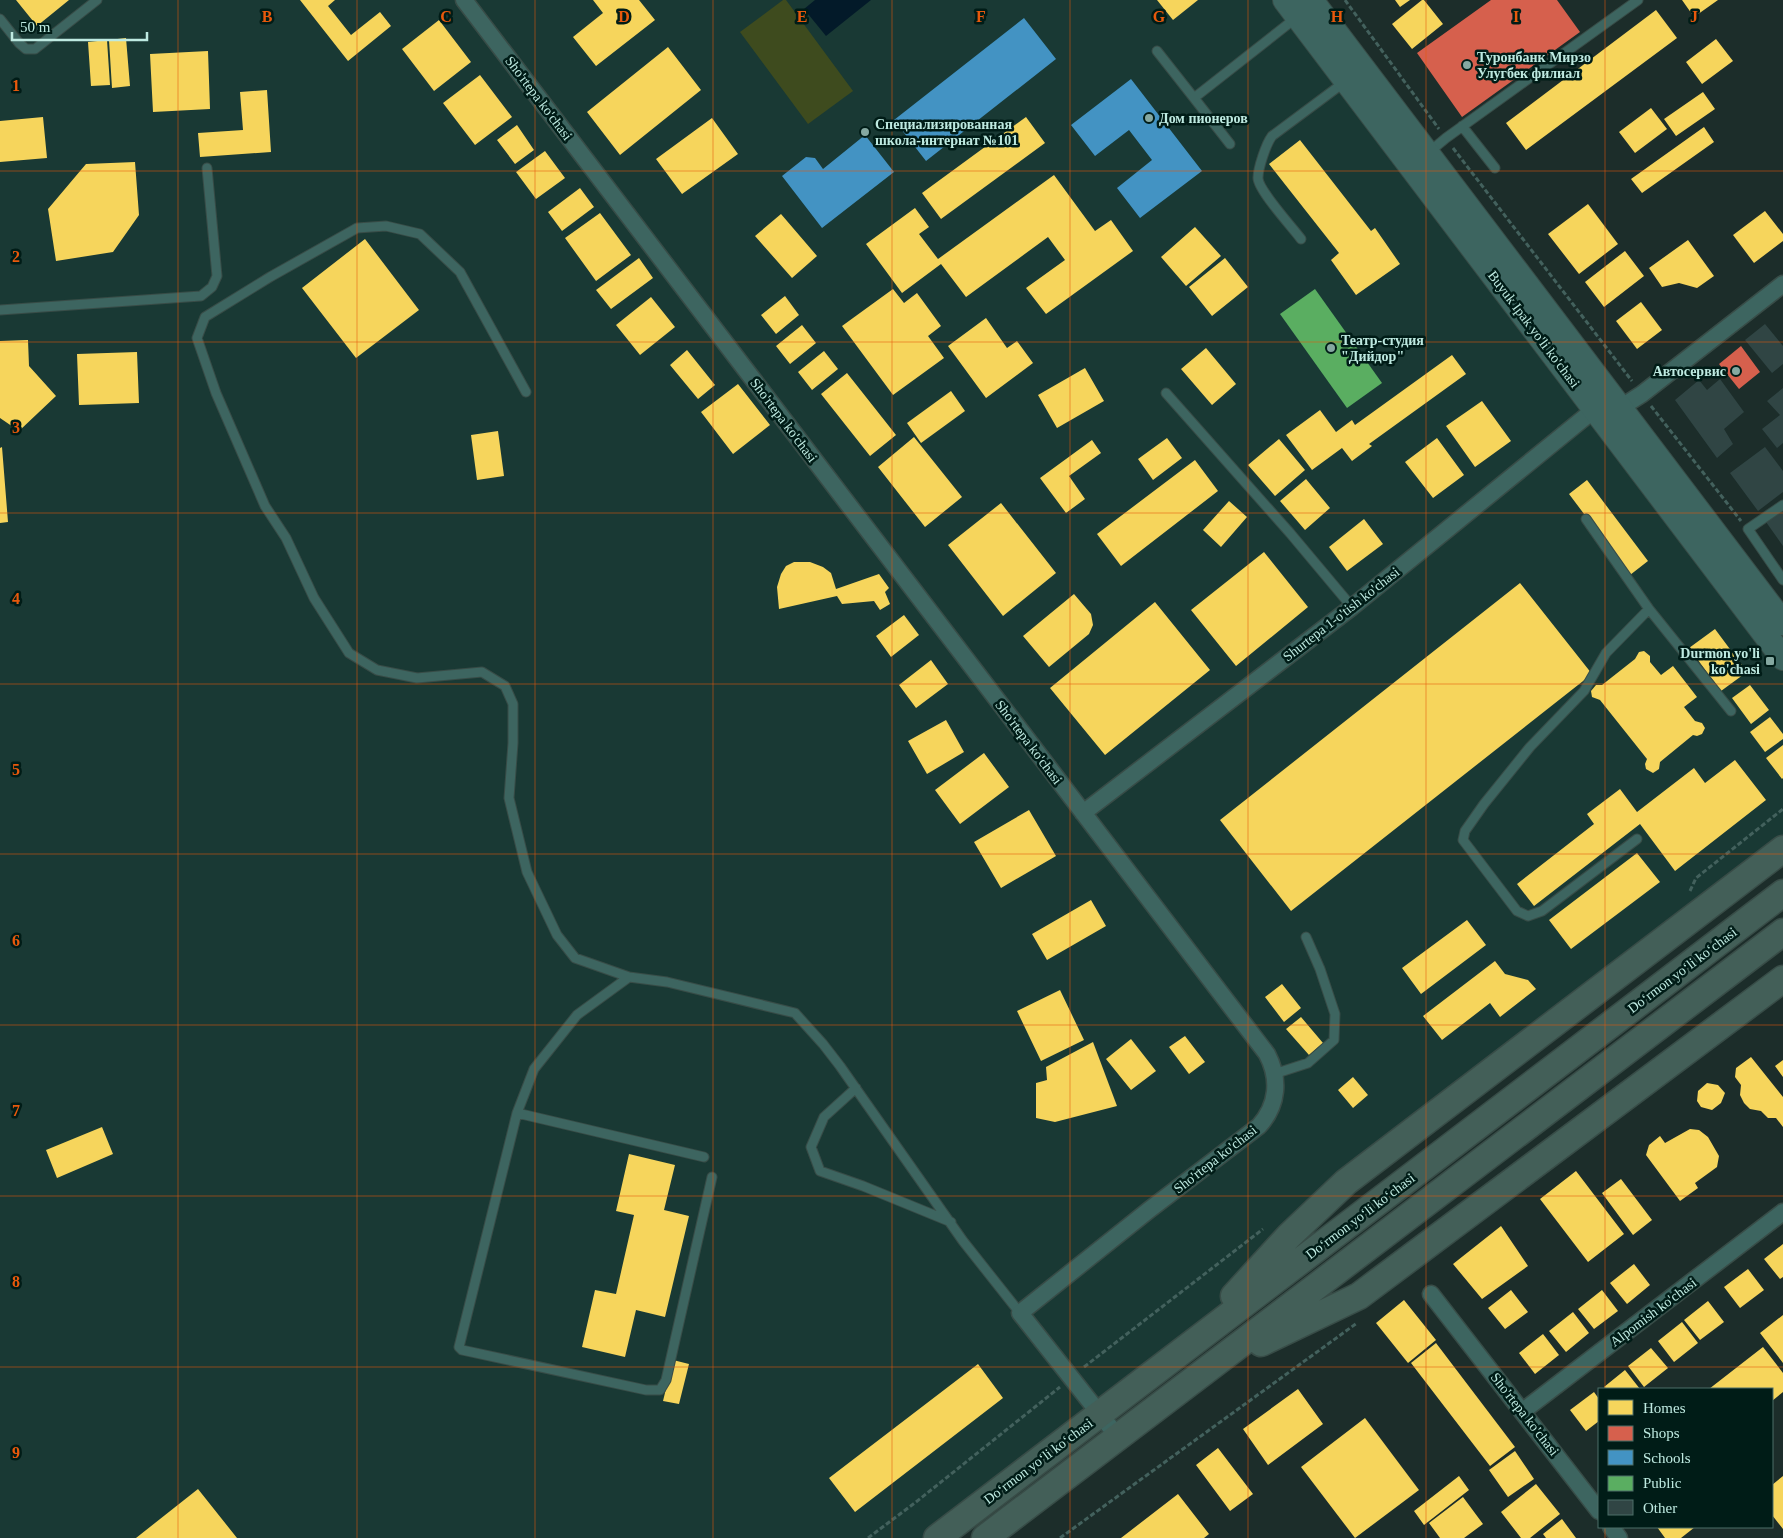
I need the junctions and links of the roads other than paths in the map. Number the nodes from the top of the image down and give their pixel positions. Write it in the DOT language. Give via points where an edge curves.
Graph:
graph roads {
  1 [pos="97,0"];
  2 [pos="464,0"];
  3 [pos="1638,0"];
  4 [pos="1298,6"];
  5 [pos="0,19"];
  6 [pos="1157,51"];
  7 [pos="1346,81"];
  8 [pos="1194,98"];
  9 [pos="1462,126"];
  10 [pos="1230,144"];
  11 [pos="1427,154"];
  12 [pos="207,168"];
  13 [pos="1495,168"];
  14 [pos="1301,239"];
  15 [pos="1783,284"];
  16 [pos="0,310"];
  17 [pos="526,392"];
  18 [pos="1166,393"];
  19 [pos="1607,409"];
  20 [pos="1783,505"];
  21 [pos="1586,519"];
  22 [pos="1783,580"];
  23 [pos="1352,607"];
  24 [pos="1649,609"];
  25 [pos="1783,623"];
  26 [pos="1783,658"];
  27 [pos="1731,710"];
  28 [pos="1083,813"];
  29 [pos="1637,839"];
  30 [pos="1783,849"];
  31 [pos="1783,893"];
  32 [pos="1783,932"];
  33 [pos="1306,937"];
  34 [pos="629,978"];
  35 [pos="1783,979"];
  36 [pos="1274,1074"];
  37 [pos="856,1088"];
  38 [pos="517,1113"];
  39 [pos="704,1157"];
  40 [pos="712,1177"];
  41 [pos="1783,1212"];
  42 [pos="952,1222"];
  43 [pos="1431,1294"];
  44 [pos="1020,1313"];
  45 [pos="1186,1348"];
  46 [pos="1205,1371"];
  47 [pos="1523,1411"];
  48 [pos="1099,1414"];
  49 [pos="1118,1437"];
  50 [pos="1598,1511"];
  51 [pos="937,1538"];
  52 [pos="985,1538"];
  1 -- 5 [label="lane" via="35,49 26,49"];
  2 -- 28 [label="street, Sho'rtepa ko'chasi"];
  3 -- 9 [label="lane"];
  4 -- 7 [label="main road, Buyuk Ipak yo'li ko'chasi"];
  4 -- 8 [label="lane"];
  4 -- 11 [label="main road, Buyuk Ipak yo'li ko'chasi"];
  6 -- 8 [label="lane"];
  7 -- 14 [label="lane" via="1272,136 1266,145 1258,178"];
  7 -- 19 [label="main road, Buyuk Ipak yo'li ko'chasi"];
  8 -- 10 [label="lane"];
  9 -- 11 [label="lane"];
  9 -- 13 [label="lane"];
  11 -- 19 [label="main road, Buyuk Ipak yo'li ko'chasi"];
  12 -- 16 [label="lane" via="217,276 212,287 201,296"];
  15 -- 19 [label="street, Shurtepa 1-o'tish ko'chasi" via="1642,394"];
  17 -- 34 [label="lane" via="460,272 420,234 386,226 357,228 270,277 205,318 197,338 216,393 264,506 286,538 318,605 349,652 377,670 417,678 482,672 505,686 513,704 509,798 527,872 557,935 575,958"];
  18 -- 23 [label="lane"];
  19 -- 23 [label="street, Shurtepa 1-o'tish ko'chasi"];
  19 -- 25 [label="main road, Buyuk Ipak yo'li ko'chasi"];
  19 -- 26 [label="main road, Buyuk Ipak yo'li ko'chasi"];
  20 -- 22 [label="lane" via="1748,529"];
  21 -- 24 [label="lane"];
  23 -- 28 [label="street, Shurtepa 1-o'tish ko'chasi"];
  24 -- 27 [label="lane"];
  24 -- 29 [label="lane" via="1606,653 1584,691 1530,747 1484,804 1465,831 1463,840 1517,911 1528,916 1542,911"];
  28 -- 36 [label="street, Sho'rtepa ko'chasi" via="1267,1054"];
  30 -- 45 [label="main road" via="1346,1182 1289,1236"];
  31 -- 45 [label="main road, Do‘rmon yo‘li ko‘chasi"];
  32 -- 46 [label="main road"];
  33 -- 36 [label="lane" via="1335,1014 1334,1040 1308,1063"];
  34 -- 37 [label="lane" via="667,982 795,1013"];
  34 -- 38 [label="lane" via="577,1015 534,1069"];
  35 -- 46 [label="main road" via="1359,1296"];
  36 -- 44 [label="street, Sho'rtepa ko'chasi" via="1273,1103 1259,1126"];
  37 -- 42 [label="lane"];
  37 -- 42 [label="lane" via="824,1117 811,1148 820,1171"];
  38 -- 39 [label="lane"];
  38 -- 40 [label="lane" via="463,1331 462,1350 646,1390 660,1390 666,1380"];
  41 -- 47 [label="street, Alpomish ko'chasi"];
  42 -- 44 [label="lane" via="963,1241"];
  43 -- 47 [label="street, Sho'rtepa ko'chasi"];
  44 -- 48 [label="street"];
  45 -- 48 [label="main road, Do‘rmon yo‘li ko‘chasi"];
  46 -- 49 [label="main road"];
  47 -- 50 [label="street, Sho'rtepa ko'chasi"];
  48 -- 49 [label="street"];
  48 -- 51 [label="main road, Do‘rmon yo‘li ko‘chasi"];
  49 -- 52 [label="main road"];
}
